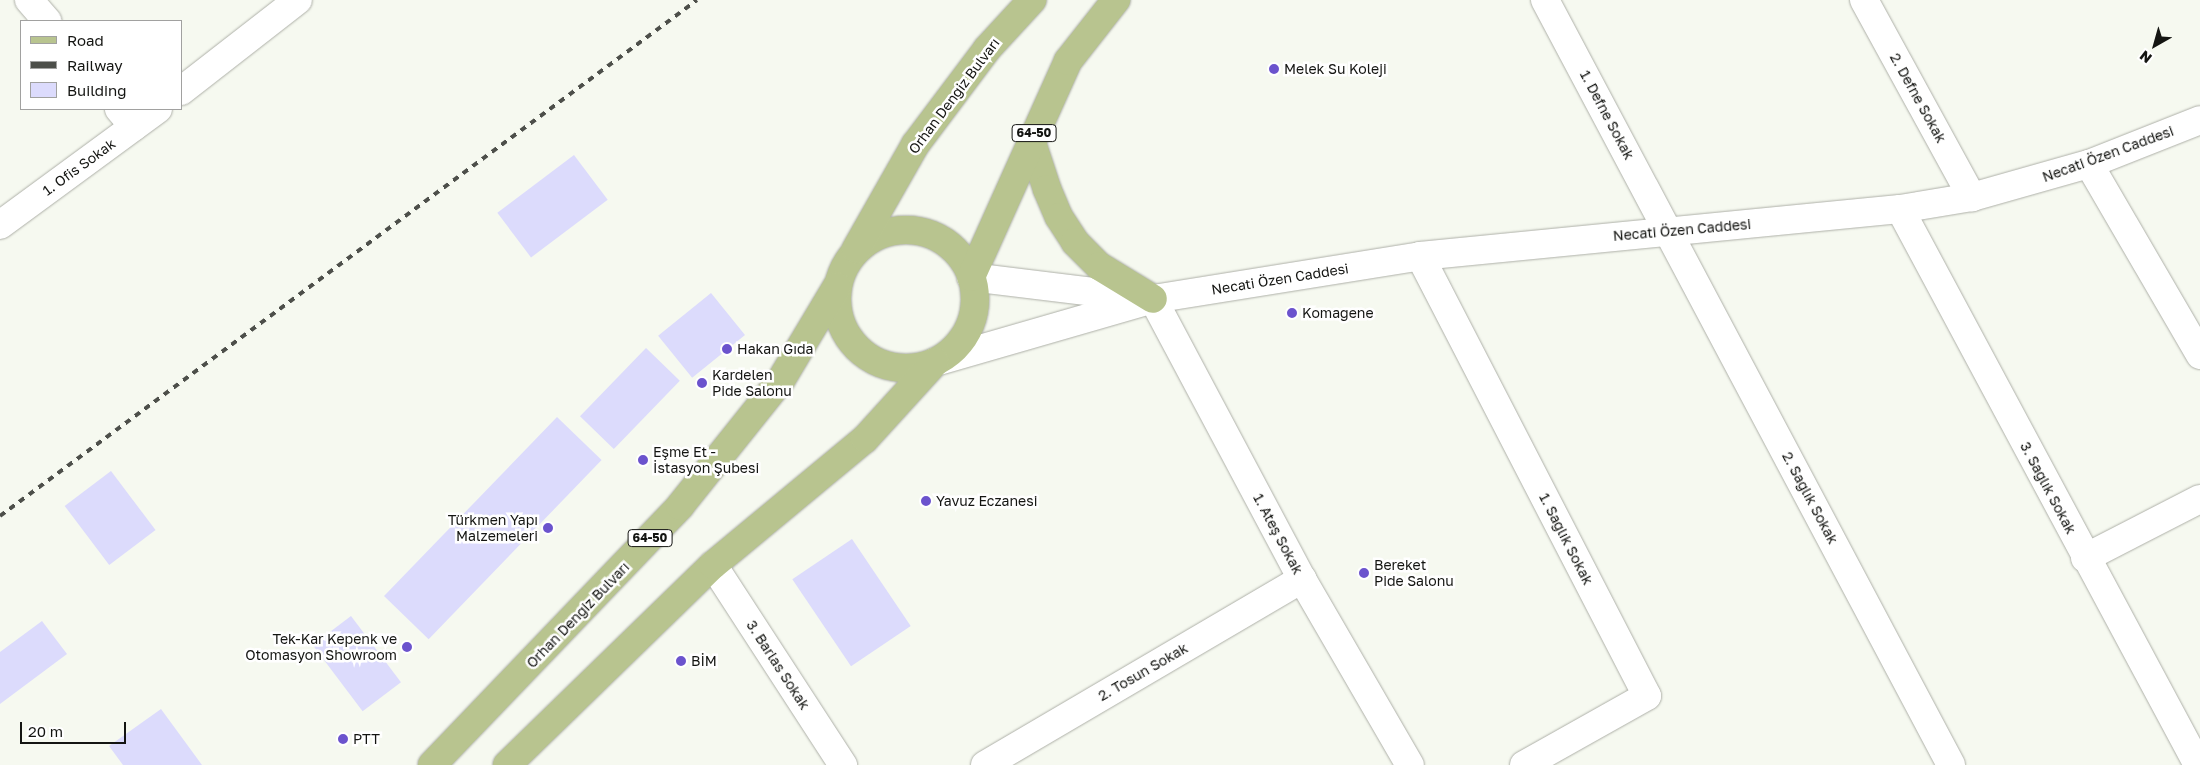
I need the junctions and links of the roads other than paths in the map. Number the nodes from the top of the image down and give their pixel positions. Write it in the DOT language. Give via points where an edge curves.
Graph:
graph roads {
  1 [pos="29,0"];
  2 [pos="298,0"];
  3 [pos="1032,0"];
  4 [pos="1116,0"];
  5 [pos="1545,0"];
  6 [pos="1864,0"];
  7 [pos="45,20"];
  8 [pos="182,90"];
  9 [pos="155,110"];
  10 [pos="127,118"];
  11 [pos="2200,120"];
  12 [pos="1031,140"];
  13 [pos="2089,164"];
  14 [pos="1972,197"];
  15 [pos="1900,210"];
  16 [pos="0,225"];
  17 [pos="1669,230"];
  18 [pos="856,250"];
  19 [pos="1420,256"];
  20 [pos="971,277"];
  21 [pos="837,286"];
  22 [pos="1153,299"];
  23 [pos="2200,355"];
  24 [pos="935,362"];
  25 [pos="2200,500"];
  26 [pos="2085,558"];
  27 [pos="713,565"];
  28 [pos="1302,579"];
  29 [pos="432,765"];
  30 [pos="507,765"];
  31 [pos="843,765"];
  32 [pos="985,765"];
  33 [pos="1410,765"];
  34 [pos="1524,765"];
  35 [pos="1951,765"];
  36 [pos="2198,765"];
  1 -- 7 [label="street"];
  2 -- 8 [label="street"];
  3 -- 18 [label="main road, Orhan Dengiz Bulvarı / 64-50" via="988,49 915,145"];
  4 -- 12 [label="main road, 64-50" via="1068,61"];
  5 -- 17 [label="street, 1. Defne Sokak"];
  6 -- 14 [label="street, 2. Defne Sokak"];
  9 -- 10 [label="street, 1. Ofis Sokak"];
  10 -- 16 [label="street, 1. Ofis Sokak"];
  11 -- 13 [label="street, Necati Özen Caddesi"];
  12 -- 20 [label="main road, 64-50"];
  12 -- 22 [label="main road" via="1046,189 1075,242 1098,266"];
  13 -- 14 [label="street, Necati Özen Caddesi"];
  13 -- 23 [label="street"];
  14 -- 15 [label="street, Necati Özen Caddesi"];
  15 -- 17 [label="street, Necati Özen Caddesi"];
  15 -- 26 [label="street, 3. Sağlık Sokak"];
  17 -- 19 [label="street, Necati Özen Caddesi"];
  17 -- 35 [label="street, 2. Sağlık Sokak"];
  18 -- 20 [label="main road, Orhan Dengiz Bulvarı / 64-50" via="875,236 898,230 921,231 943,240 955,251"];
  18 -- 21 [label="main road, Orhan Dengiz Bulvarı / 64-50" via="844,267"];
  19 -- 22 [label="street, Necati Özen Caddesi"];
  19 -- 34 [label="street, 1. Sağlık Sokak" via="1647,696"];
  20 -- 22 [label="street"];
  20 -- 24 [label="main road, Orhan Dengiz Bulvarı / 64-50" via="975,297 973,317 965,336 952,351"];
  21 -- 24 [label="main road, Orhan Dengiz Bulvarı / 64-50" via="842,328 855,346 872,359 892,367 914,368"];
  21 -- 29 [label="main road, Orhan Dengiz Bulvarı / 64-50" via="781,380 680,506"];
  22 -- 24 [label="street"];
  22 -- 28 [label="street, 1. Ateş Sokak"];
  24 -- 27 [label="main road, Orhan Dengiz Bulvarı / 64-50" via="865,438"];
  25 -- 26 [label="street"];
  26 -- 36 [label="street, 3. Sağlık Sokak"];
  27 -- 30 [label="main road, Orhan Dengiz Bulvarı / 64-50"];
  27 -- 31 [label="street, 3. Barlas Sokak"];
  28 -- 32 [label="street, 2. Tosun Sokak"];
  28 -- 33 [label="street, 1. Ateş Sokak"];
}
